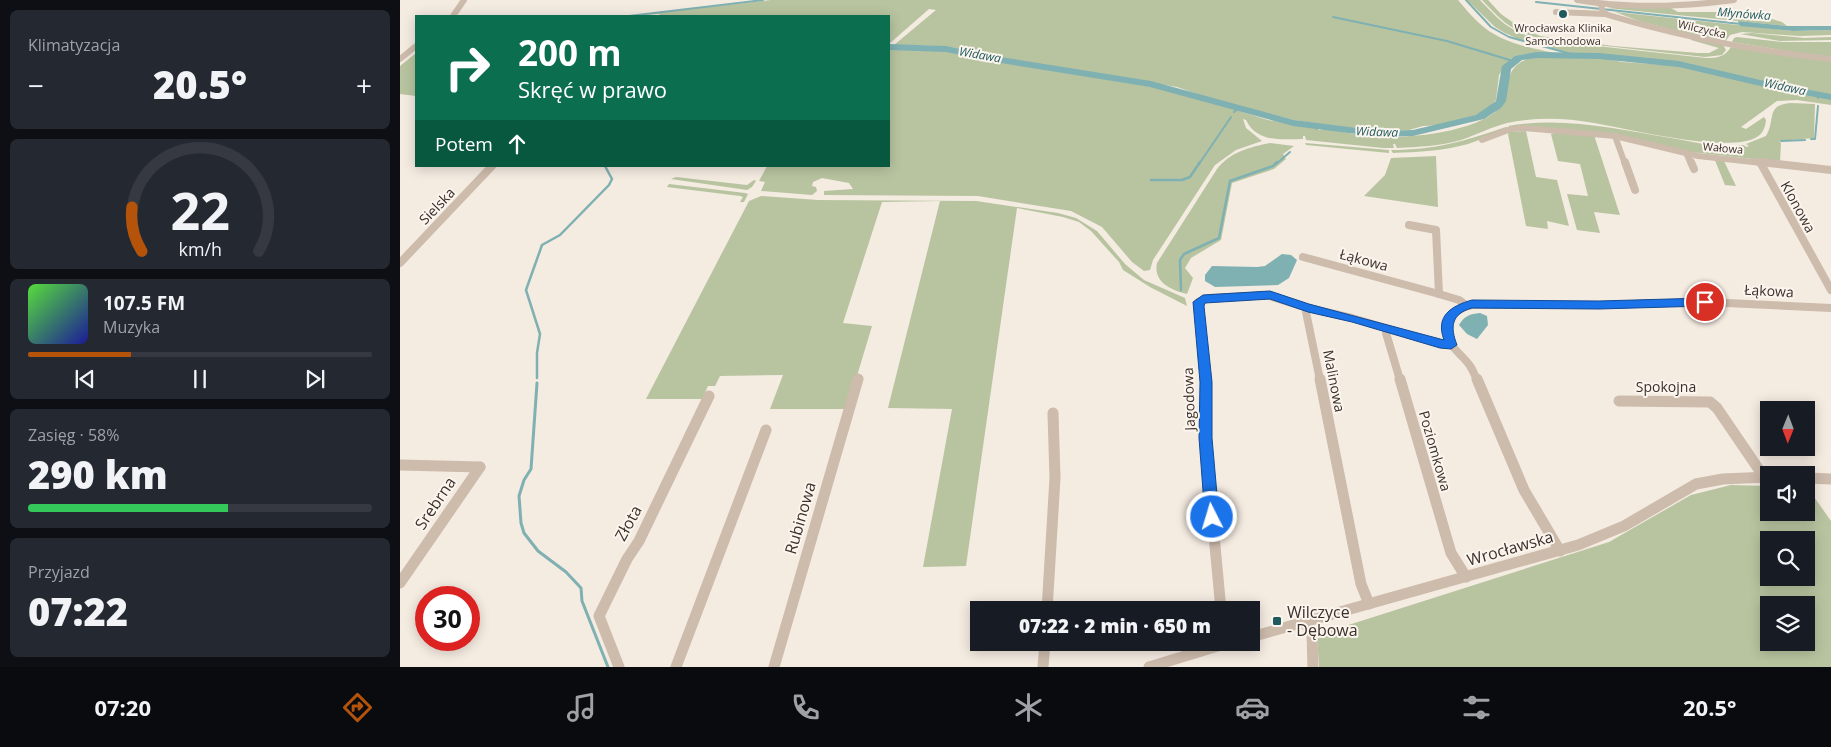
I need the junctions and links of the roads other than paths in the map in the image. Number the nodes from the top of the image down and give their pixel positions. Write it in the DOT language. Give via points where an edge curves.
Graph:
graph roads {
  1 [pos="464,0"];
  2 [pos="1578,0"];
  3 [pos="1734,0"];
  4 [pos="1603,10"];
  5 [pos="1556,12"];
  6 [pos="454,15"];
  7 [pos="415,47"];
  8 [pos="400,59"];
  9 [pos="1831,59"];
  10 [pos="1615,136"];
  11 [pos="1482,140"];
  12 [pos="1686,153"];
  13 [pos="1759,162"];
  14 [pos="491,167"];
  15 [pos="1694,169"];
  16 [pos="1831,170"];
  17 [pos="1635,190"];
  18 [pos="1409,225"];
  19 [pos="1303,257"];
  20 [pos="400,263"];
  21 [pos="1831,290"];
  22 [pos="1439,294"];
  23 [pos="1466,305"];
  24 [pos="1308,308"];
  25 [pos="1831,308"];
  26 [pos="1387,329"];
  27 [pos="1451,345"];
  28 [pos="858,379"];
  29 [pos="708,396"];
  30 [pos="1619,401"];
  31 [pos="1053,413"];
  32 [pos="766,430"];
  33 [pos="400,465"];
  34 [pos="1760,469"];
  35 [pos="1760,477"];
  36 [pos="1815,478"];
  37 [pos="1831,479"];
  38 [pos="1560,552"];
  39 [pos="1466,577"];
  40 [pos="400,583"];
  41 [pos="1048,601"];
  42 [pos="1220,601"];
  43 [pos="1369,604"];
  44 [pos="1305,622"];
  45 [pos="1260,634"];
  46 [pos="1044,651"];
  47 [pos="1204,651"];
  48 [pos="618,667"];
  49 [pos="676,667"];
  50 [pos="774,667"];
  51 [pos="1043,667"];
  52 [pos="1149,667"];
  53 [pos="1313,667"];
  1 -- 6 [label="street"];
  2 -- 4 [label="street, Wilczycka"];
  3 -- 4 [label="street"];
  4 -- 5 [label="street"];
  4 -- 9 [label="street, Wilczycka" via="1728,45"];
  7 -- 8 [label="street"];
  10 -- 11 [label="street, Wałowa" via="1524,128 1511,129"];
  10 -- 12 [label="street, Wałowa"];
  10 -- 17 [label="street"];
  12 -- 13 [label="street, Wałowa"];
  12 -- 15 [label="street"];
  13 -- 16 [label="street, Wałowa"];
  13 -- 21 [label="street, Klonowa"];
  14 -- 20 [label="street, Sielska"];
  18 -- 22 [label="street" via="1436,230"];
  19 -- 22 [label="street, Łąkowa"];
  22 -- 23 [label="street, Łąkowa"];
  23 -- 25 [label="street, Łąkowa" via="1705,302"];
  23 -- 27 [label="street" via="1454,310 1449,317 1446,332"];
  24 -- 26 [label="street"];
  24 -- 42 [label="street, Jagodowa" via="1266,295 1208,298 1198,302 1206,382 1205,438"];
  24 -- 43 [label="street, Malinowa" via="1306,312 1361,584"];
  26 -- 27 [label="street"];
  26 -- 39 [label="street, Poziomkowa" via="1451,553"];
  27 -- 38 [label="street" via="1471,368 1536,515"];
  28 -- 50 [label="street, Rubinowa"];
  29 -- 48 [label="street, Złota" via="640,541 627,559 599,616"];
  30 -- 34 [label="street, Spokojna" via="1710,402"];
  31 -- 41 [label="street" via="1055,478"];
  32 -- 49 [label="street"];
  33 -- 40 [label="street, Srebrna" via="480,467"];
  35 -- 38 [label="street, Wrocławska" via="1696,484 1607,535"];
  36 -- 37 [label="street"];
  38 -- 39 [label="street, Wrocławska"];
  39 -- 43 [label="street, Wrocławska"];
  43 -- 44 [label="street, Wrocławska"];
  44 -- 45 [label="street, Wrocławska"];
  44 -- 53 [label="street" via="1312,635"];
  46 -- 51 [label="street"];
  47 -- 52 [label="street"];
}
